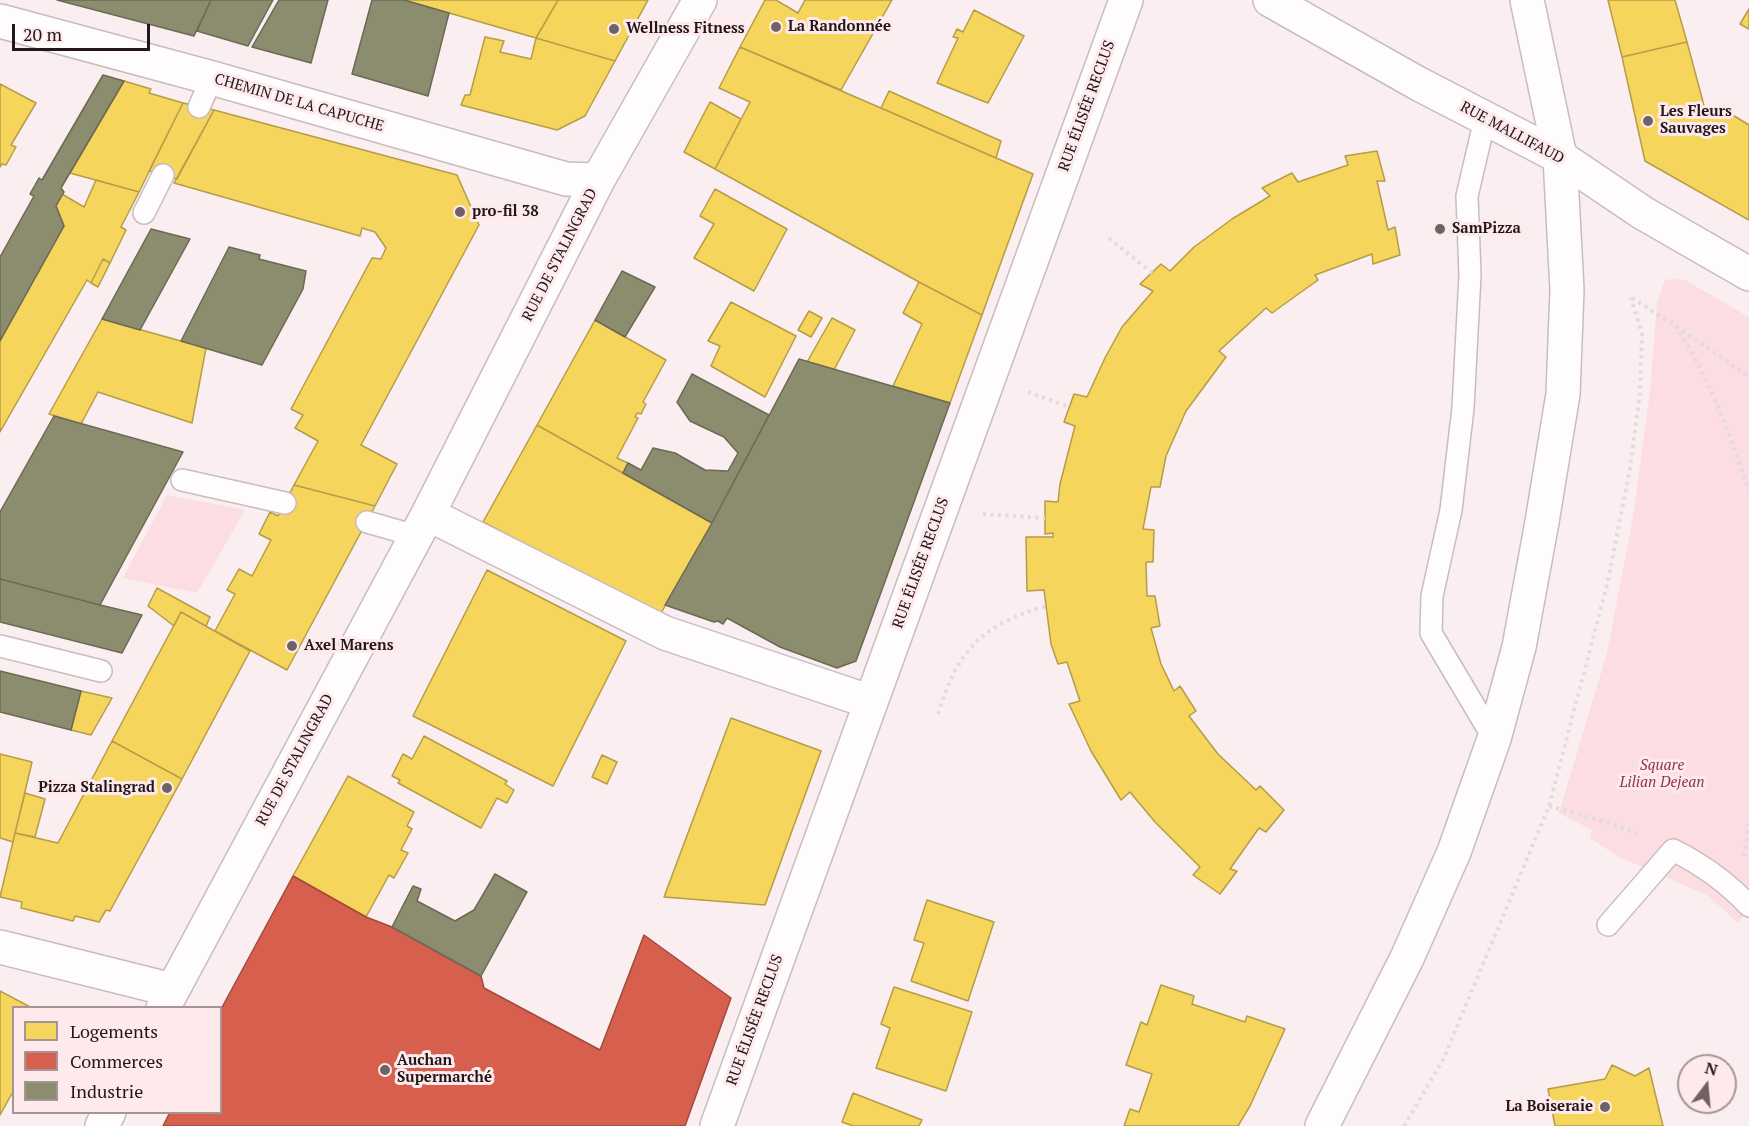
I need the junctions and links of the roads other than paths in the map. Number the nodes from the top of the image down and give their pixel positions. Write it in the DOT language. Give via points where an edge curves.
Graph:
graph roads {
  1 [pos="699,0"];
  2 [pos="1126,0"];
  3 [pos="1270,0"];
  4 [pos="1527,0"];
  5 [pos="0,21"];
  6 [pos="1485,119"];
  7 [pos="1560,157"];
  8 [pos="163,175"];
  9 [pos="598,180"];
  10 [pos="144,213"];
  11 [pos="1749,274"];
  12 [pos="182,480"];
  13 [pos="285,503"];
  14 [pos="367,522"];
  15 [pos="422,525"];
  16 [pos="0,646"];
  17 [pos="100,671"];
  18 [pos="871,702"];
  19 [pos="1494,739"];
  20 [pos="1749,906"];
  21 [pos="1608,925"];
  22 [pos="0,947"];
  23 [pos="167,999"];
  24 [pos="717,1126"];
  25 [pos="1322,1126"];
  1 -- 9 [label="street, RUE DE STALINGRAD"];
  2 -- 18 [label="street, RUE ÉLISÉE RECLUS"];
  3 -- 6 [label="street, RUE MALLIFAUD"];
  4 -- 7 [label="street"];
  5 -- 9 [label="street, CHEMIN DE LA CAPUCHE" via="206,92 566,179"];
  6 -- 7 [label="street, RUE MALLIFAUD"];
  6 -- 19 [label="lane" via="1467,196 1470,275 1463,408 1451,510 1432,596 1431,633"];
  7 -- 11 [label="street, RUE MALLIFAUD" via="1643,213"];
  7 -- 19 [label="street" via="1567,290 1563,394 1519,647"];
  8 -- 10 [label="lane"];
  9 -- 15 [label="street, RUE DE STALINGRAD"];
  12 -- 13 [label="lane"];
  14 -- 15 [label="lane"];
  15 -- 18 [label="street" via="665,633"];
  15 -- 23 [label="street, RUE DE STALINGRAD"];
  16 -- 17 [label="lane"];
  18 -- 24 [label="street, RUE ÉLISÉE RECLUS"];
  19 -- 25 [label="street" via="1454,852 1407,958"];
  20 -- 21 [label="lane" via="1699,863 1672,850"];
  22 -- 23 [label="street"];
}
